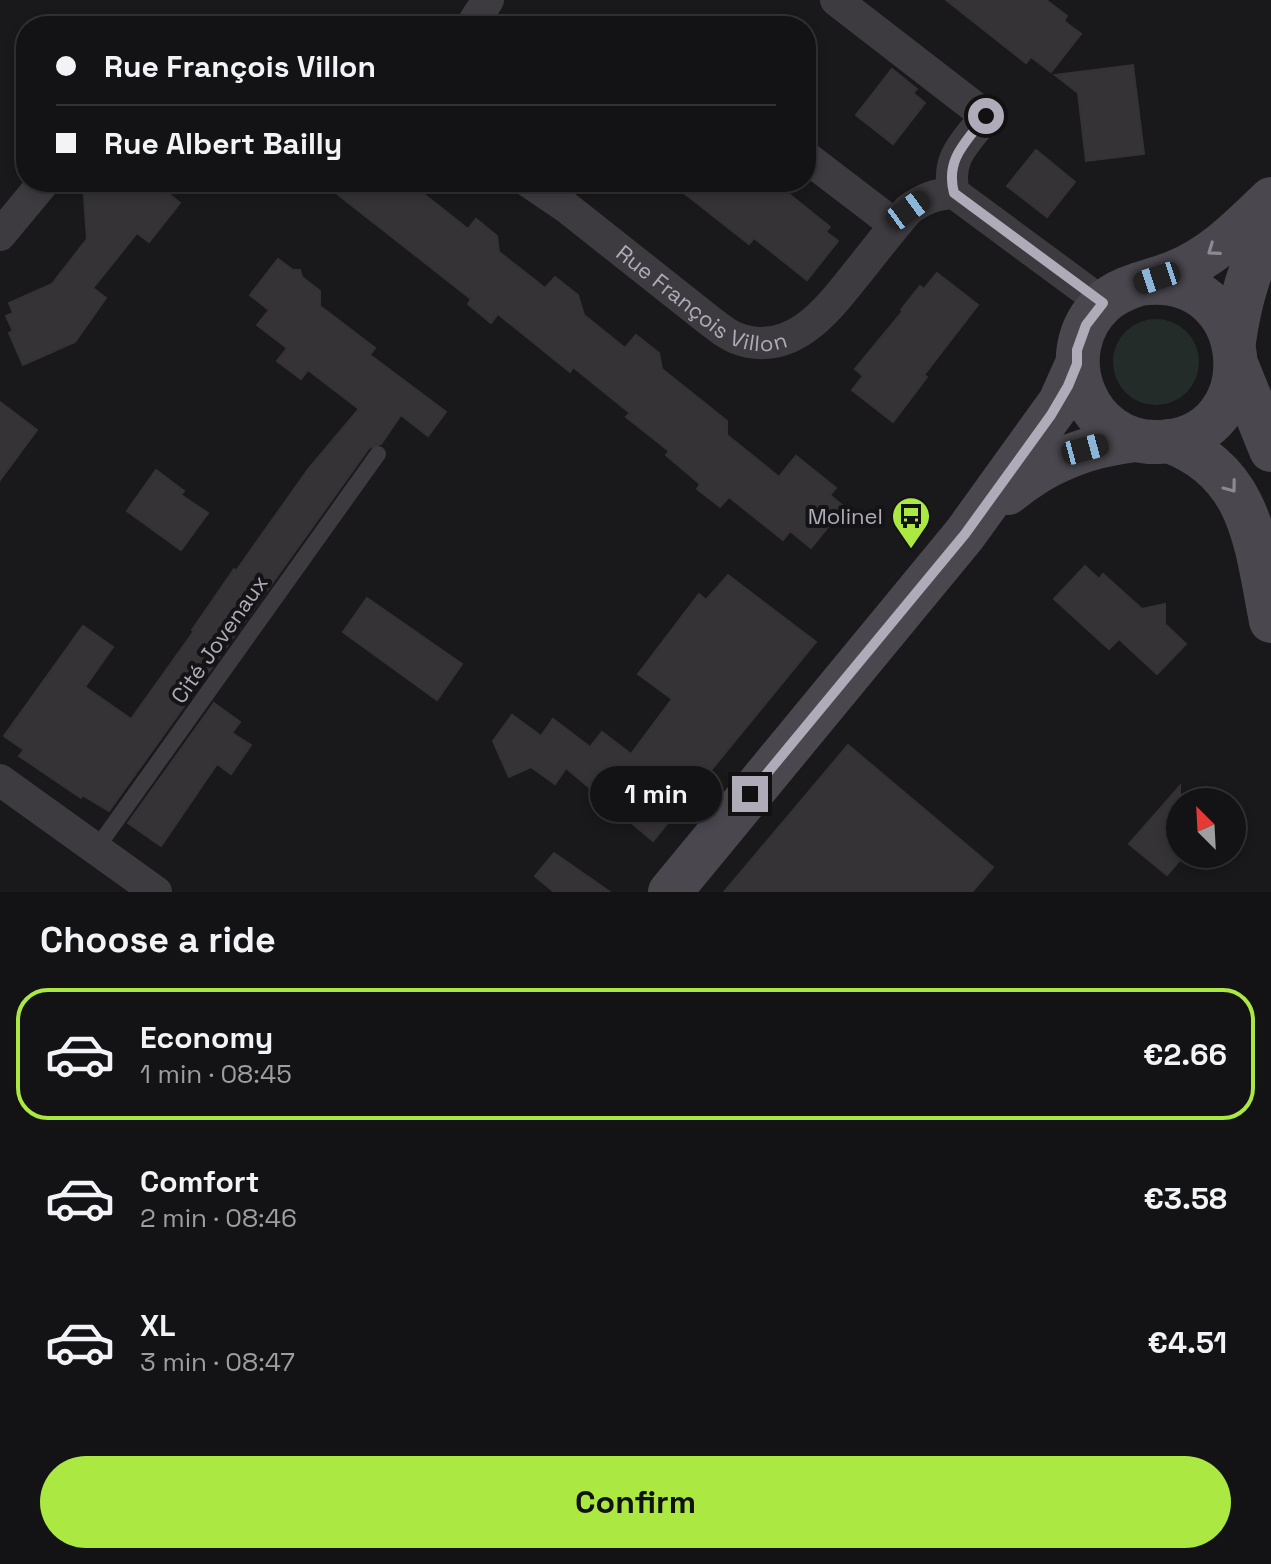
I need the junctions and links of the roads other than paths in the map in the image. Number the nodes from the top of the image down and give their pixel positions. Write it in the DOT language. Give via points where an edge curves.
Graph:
graph roads {
  1 [pos="836,0"];
  2 [pos="816,165"];
  3 [pos="36,192"];
  4 [pos="544,192"];
  5 [pos="954,193"];
  6 [pos="1271,199"];
  7 [pos="895,225"];
  8 [pos="1271,229"];
  9 [pos="0,235"];
  10 [pos="1121,294"];
  11 [pos="1235,353"];
  12 [pos="1077,364"];
  13 [pos="1152,440"];
  14 [pos="1271,450"];
  15 [pos="378,454"];
  16 [pos="965,534"];
  17 [pos="1271,621"];
  18 [pos="0,780"];
  19 [pos="96,849"];
  20 [pos="156,892"];
  21 [pos="670,892"];
  1 -- 5 [label="street" via="986,116 955,156 949,177"];
  2 -- 7 [label="street"];
  3 -- 9 [label="street"];
  4 -- 7 [label="street, Rue François Villon" via="710,321 735,338 763,344 788,340 825,314"];
  5 -- 7 [label="street, Rue François Villon" via="923,199"];
  5 -- 10 [label="street"];
  6 -- 10 [label="main road, one-way" via="1217,248"];
  8 -- 11 [label="main road" via="1246,284"];
  10 -- 11 [label="main road" via="1175,284 1198,293 1224,319"];
  10 -- 12 [label="main road" via="1086,325"];
  11 -- 13 [label="main road" via="1230,395 1213,419 1189,436"];
  11 -- 14 [label="main road"];
  12 -- 13 [label="main road" via="1081,390 1094,412 1113,429"];
  12 -- 16 [label="main road" via="1055,409"];
  13 -- 16 [label="main road" via="1085,449 1048,465"];
  13 -- 17 [label="main road, one-way" via="1203,459 1238,496 1256,538"];
  15 -- 19 [label="lane, Cité Jovenaux"];
  16 -- 21 [label="main road"];
  18 -- 19 [label="street"];
  19 -- 20 [label="street"];
}
